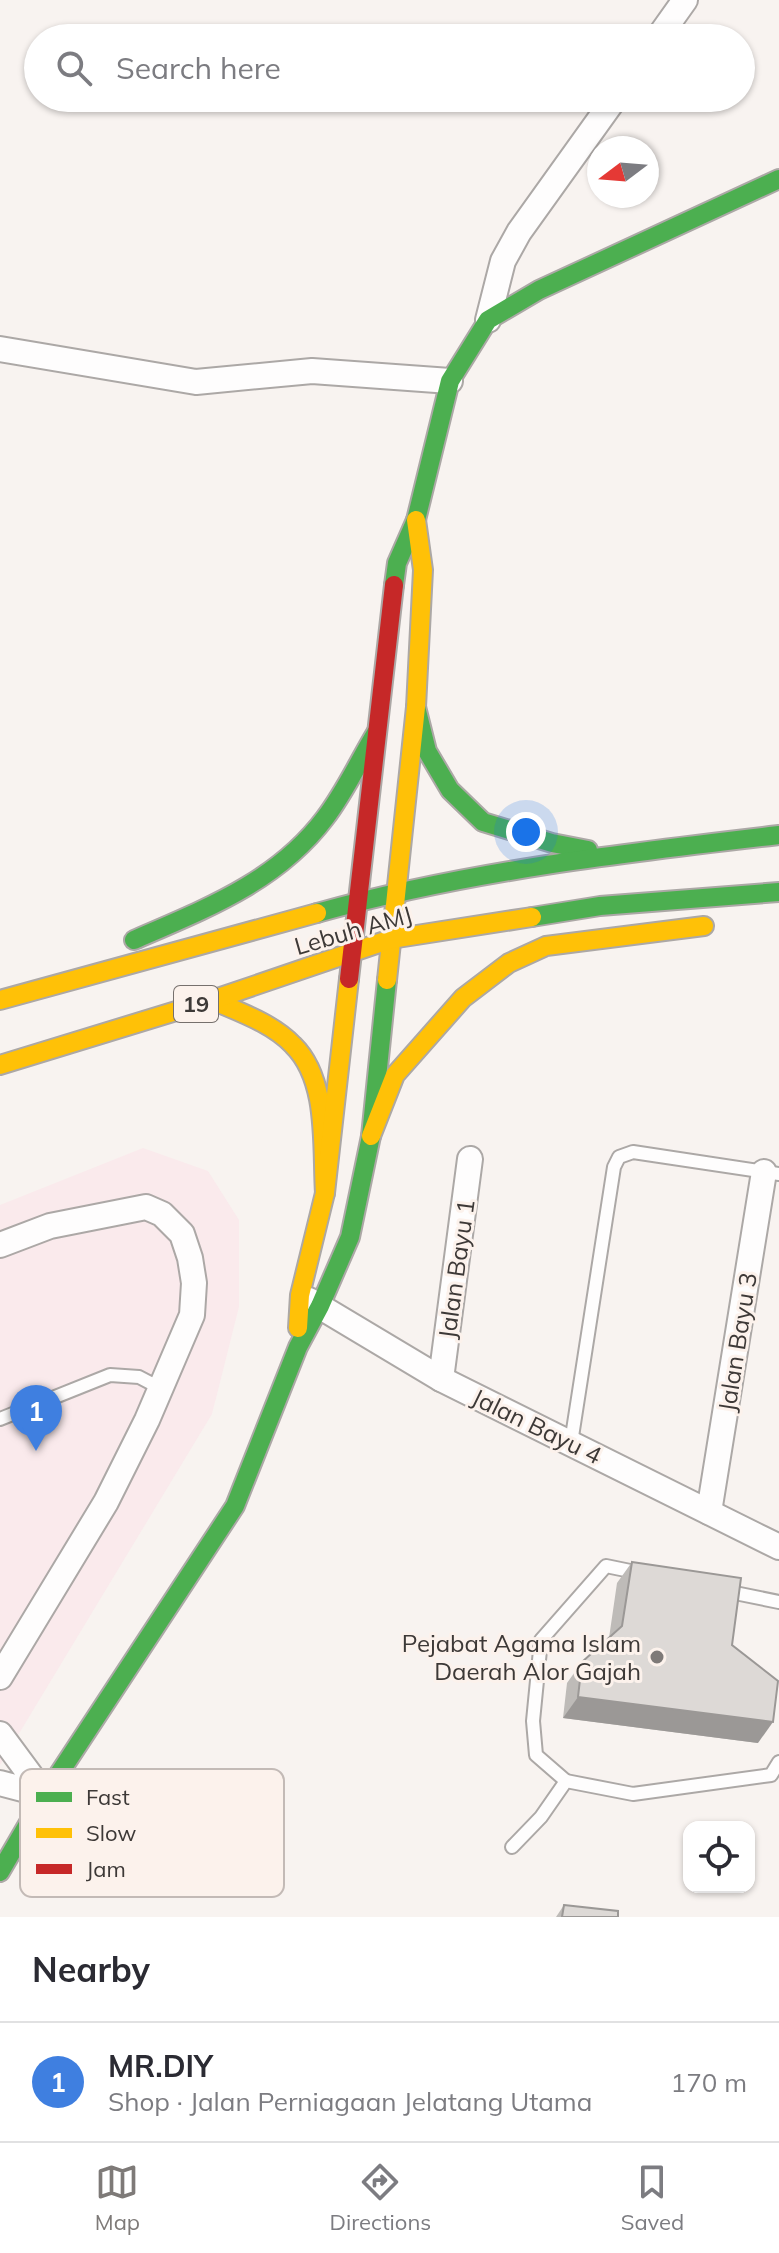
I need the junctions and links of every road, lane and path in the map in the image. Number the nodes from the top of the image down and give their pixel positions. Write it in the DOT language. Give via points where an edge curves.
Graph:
graph roads {
  1 [pos="685,0"];
  2 [pos="668,24"];
  3 [pos="605,112"];
  4 [pos="779,179"];
  5 [pos="488,320"];
  6 [pos="0,349"];
  7 [pos="450,381"];
  8 [pos="416,520"];
  9 [pos="416,707"];
  10 [pos="376,733"];
  11 [pos="779,835"];
  12 [pos="612,854"];
  13 [pos="396,891"];
  14 [pos="779,892"];
  15 [pos="357,902"];
  16 [pos="779,902"];
  17 [pos="752,911"];
  18 [pos="726,920"];
  19 [pos="391,939"];
  20 [pos="351,953"];
  21 [pos="0,1000"];
  22 [pos="212,1000"];
  23 [pos="0,1065"];
  24 [pos="371,1136"];
  25 [pos="470,1159"];
  26 [pos="772,1173"];
  27 [pos="325,1193"];
  28 [pos="0,1245"];
  29 [pos="310,1301"];
  30 [pos="441,1379"];
  31 [pos="160,1388"];
  32 [pos="0,1419"];
  33 [pos="571,1443"];
  34 [pos="709,1512"];
  35 [pos="779,1547"];
  36 [pos="649,1575"];
  37 [pos="707,1587"];
  38 [pos="779,1602"];
  39 [pos="0,1677"];
  40 [pos="0,1734"];
  41 [pos="779,1762"];
  42 [pos="26,1769"];
  43 [pos="62,1769"];
  44 [pos="566,1781"];
  45 [pos="0,1783"];
  46 [pos="20,1788"];
  47 [pos="20,1838"];
  48 [pos="512,1847"];
  49 [pos="0,1872"];
  1 -- 2 [label="street"];
  3 -- 5 [label="street" via="519,232 503,261"];
  4 -- 5 [label="main road" via="539,290"];
  5 -- 7 [label="main road"];
  6 -- 7 [label="street" via="196,382 312,371"];
  7 -- 8 [label="main road"];
  8 -- 9 [label="main road" via="423,570"];
  8 -- 10 [label="main road" via="397,563"];
  9 -- 12 [label="main road" via="427,751 450,790 483,822"];
  9 -- 13 [label="main road"];
  10 -- 15 [label="main road"];
  10 -- 21 [label="main road" via="325,819 288,860 245,891"];
  11 -- 12 [label="main road, Lebuh AMJ / 19"];
  12 -- 13 [label="main road, Lebuh AMJ / 19"];
  13 -- 15 [label="main road, Lebuh AMJ / 19"];
  13 -- 19 [label="main road"];
  14 -- 19 [label="main road, Lebuh AMJ / 19" via="600,906"];
  15 -- 20 [label="main road"];
  15 -- 21 [label="main road, Lebuh AMJ / 19"];
  16 -- 17 [label="main road"];
  18 -- 24 [label="main road" via="546,946 509,963 463,998 395,1075"];
  19 -- 20 [label="main road, Lebuh AMJ / 19"];
  19 -- 24 [label="main road"];
  20 -- 22 [label="main road, Lebuh AMJ / 19"];
  20 -- 27 [label="main road"];
  22 -- 23 [label="main road, Lebuh AMJ / 19"];
  22 -- 27 [label="main road" via="275,1031 301,1053 318,1095"];
  24 -- 29 [label="main road" via="350,1237"];
  25 -- 30 [label="street, Jalan Bayu 1"];
  26 -- 33 [label="lane" via="633,1152 619,1157"];
  26 -- 34 [label="street, Jalan Bayu 3"];
  27 -- 29 [label="main road"];
  28 -- 31 [label="street" via="50,1226 146,1207 162,1214 182,1234 194,1283 192,1315"];
  29 -- 30 [label="street, Jalan Bayu 4"];
  29 -- 43 [label="main road" via="298,1347 235,1506"];
  30 -- 33 [label="street, Jalan Bayu 4"];
  31 -- 32 [label="lane" via="139,1377 110,1375"];
  31 -- 39 [label="street" via="106,1502"];
  33 -- 34 [label="street, Jalan Bayu 4"];
  34 -- 35 [label="street, Jalan Bayu 4"];
  36 -- 44 [label="lane" via="606,1566 541,1640 533,1721 536,1755"];
  37 -- 38 [label="lane"];
  40 -- 42 [label="street"];
  41 -- 44 [label="lane" via="771,1775 633,1794"];
  44 -- 48 [label="lane"];
  45 -- 46 [label="street"];
  47 -- 49 [label="main road"];
}
